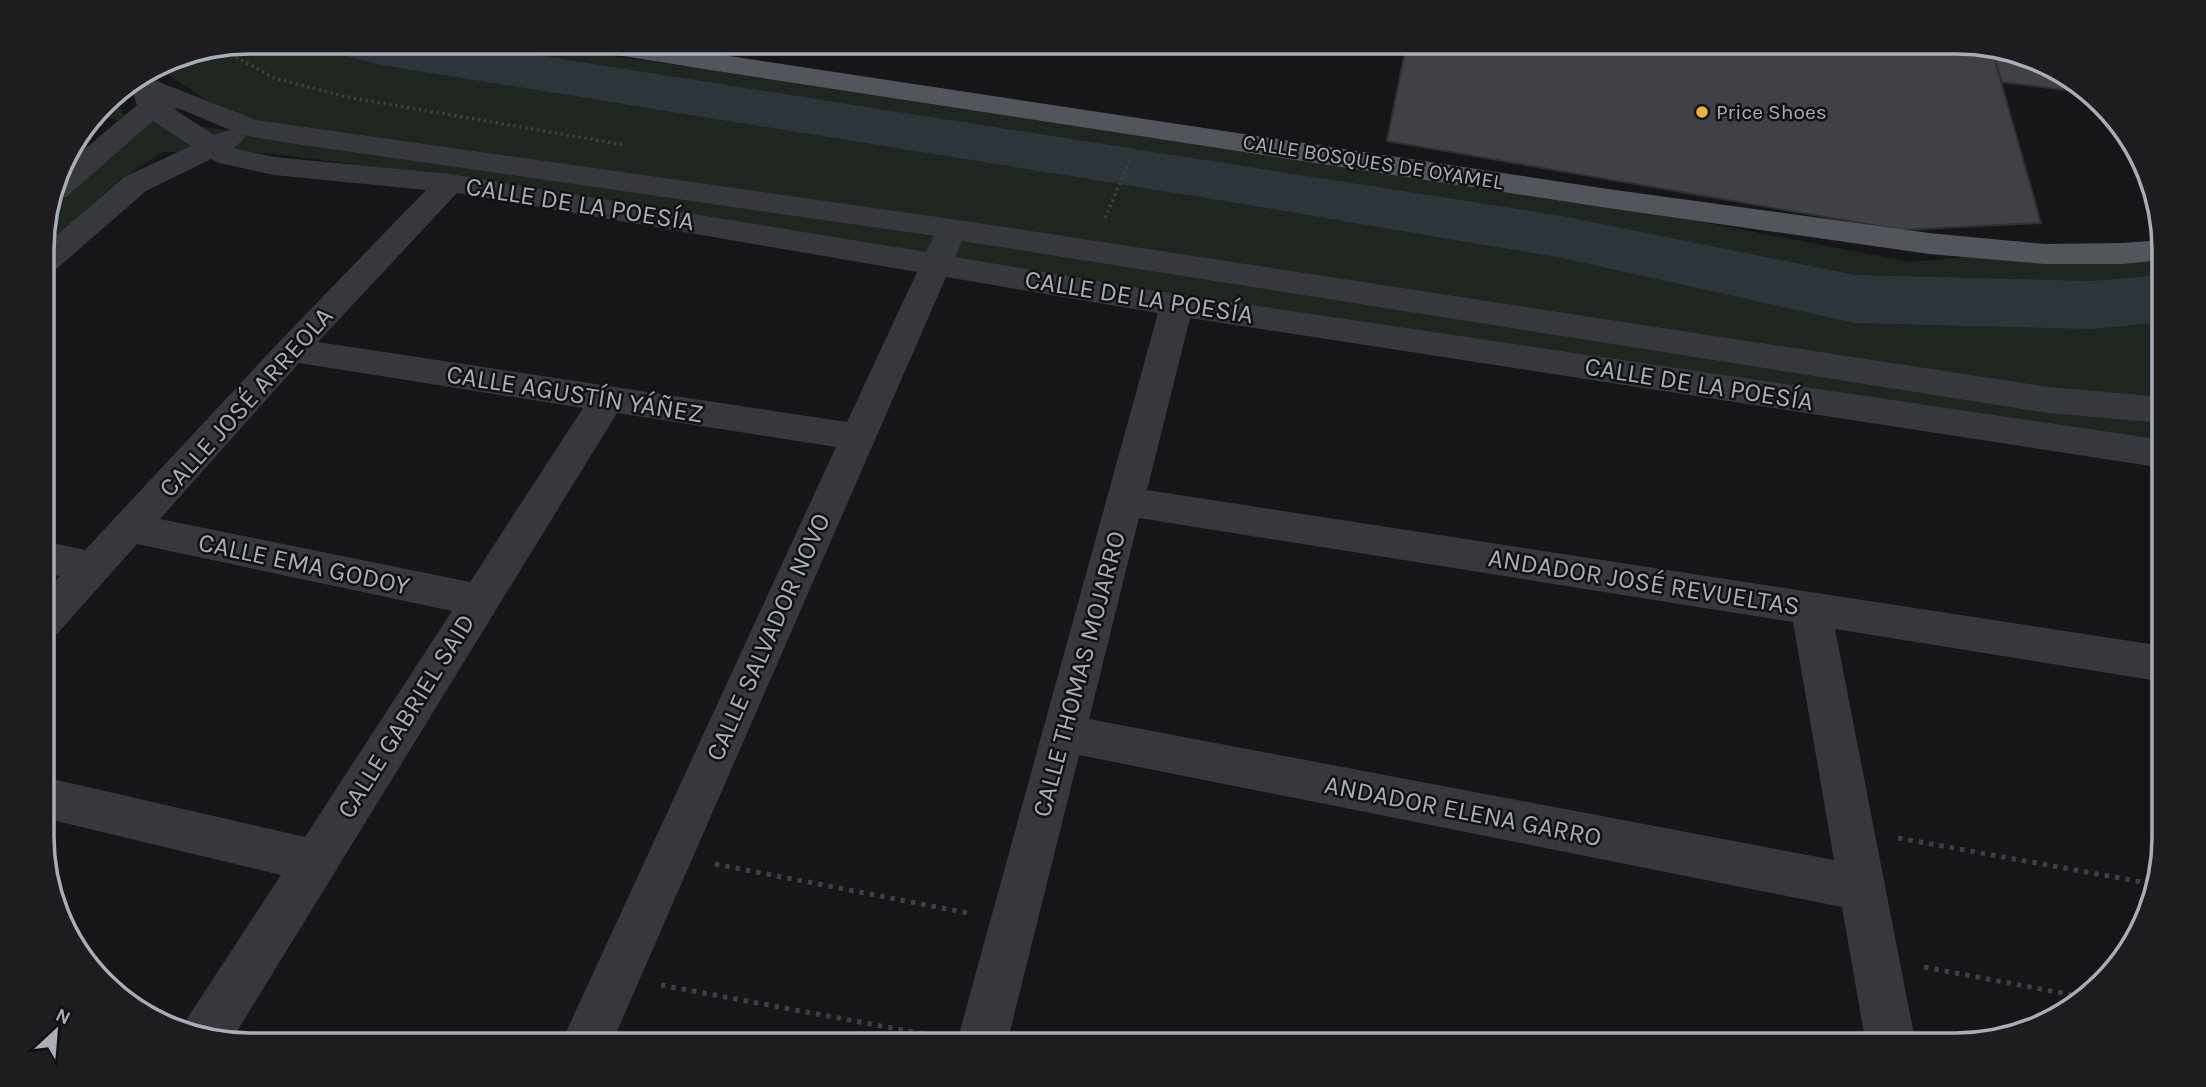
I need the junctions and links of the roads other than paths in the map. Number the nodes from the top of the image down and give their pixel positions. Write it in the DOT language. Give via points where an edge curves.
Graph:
graph roads {
  1 [pos="666,55"];
  2 [pos="145,90"];
  3 [pos="250,128"];
  4 [pos="213,148"];
  5 [pos="70,174"];
  6 [pos="450,183"];
  7 [pos="944,246"];
  8 [pos="2152,251"];
  9 [pos="55,254"];
  10 [pos="1177,305"];
  11 [pos="291,350"];
  12 [pos="607,399"];
  13 [pos="2152,415"];
  14 [pos="858,437"];
  15 [pos="2152,452"];
  16 [pos="1125,500"];
  17 [pos="131,528"];
  18 [pos="54,559"];
  19 [pos="94,568"];
  20 [pos="478,600"];
  21 [pos="1811,608"];
  22 [pos="54,610"];
  23 [pos="2152,662"];
  24 [pos="1063,733"];
  25 [pos="54,799"];
  26 [pos="315,861"];
  27 [pos="1863,888"];
  28 [pos="210,1028"];
  29 [pos="1889,1032"];
  30 [pos="590,1033"];
  31 [pos="986,1033"];
  1 -- 8 [label="main road, CALLE BOSQUES DE OYAMEL" via="1649,205 2003,254"];
  2 -- 3 [label="street, CALLE DE LA POESÍA" via="183,98"];
  2 -- 4 [label="street, CALLE DE LA POESÍA"];
  2 -- 5 [label="street"];
  3 -- 4 [label="street"];
  3 -- 7 [label="street, CALLE DE LA POESÍA"];
  4 -- 6 [label="street, CALLE DE LA POESÍA" via="229,157 274,166"];
  4 -- 9 [label="street" via="135,184"];
  6 -- 7 [label="street, CALLE DE LA POESÍA"];
  6 -- 11 [label="street, CALLE JOSÉ ARREOLA"];
  7 -- 10 [label="street, CALLE DE LA POESÍA"];
  7 -- 13 [label="street, CALLE DE LA POESÍA"];
  7 -- 14 [label="street, CALLE SALVADOR NOVO"];
  10 -- 15 [label="street, CALLE DE LA POESÍA"];
  10 -- 16 [label="street, CALLE THOMAS MOJARRO"];
  11 -- 12 [label="street, CALLE AGUSTÍN YÁÑEZ"];
  11 -- 17 [label="street, CALLE JOSÉ ARREOLA"];
  12 -- 14 [label="street, CALLE AGUSTÍN YÁÑEZ"];
  12 -- 20 [label="street, CALLE GABRIEL SAID"];
  14 -- 30 [label="street, CALLE SALVADOR NOVO"];
  16 -- 21 [label="street, ANDADOR JOSÉ REVUELTAS"];
  16 -- 24 [label="street, CALLE THOMAS MOJARRO"];
  17 -- 19 [label="street, CALLE JOSÉ ARREOLA"];
  17 -- 20 [label="street, CALLE EMA GODOY"];
  18 -- 19 [label="street"];
  19 -- 22 [label="street, CALLE JOSÉ ARREOLA"];
  20 -- 26 [label="street, CALLE GABRIEL SAID"];
  21 -- 23 [label="street, ANDADOR JOSÉ REVUELTAS"];
  21 -- 27 [label="street"];
  24 -- 27 [label="street, ANDADOR ELENA GARRO"];
  24 -- 31 [label="street, CALLE THOMAS MOJARRO"];
  25 -- 26 [label="street"];
  26 -- 28 [label="street, CALLE GABRIEL SAID"];
  27 -- 29 [label="street"];
}
